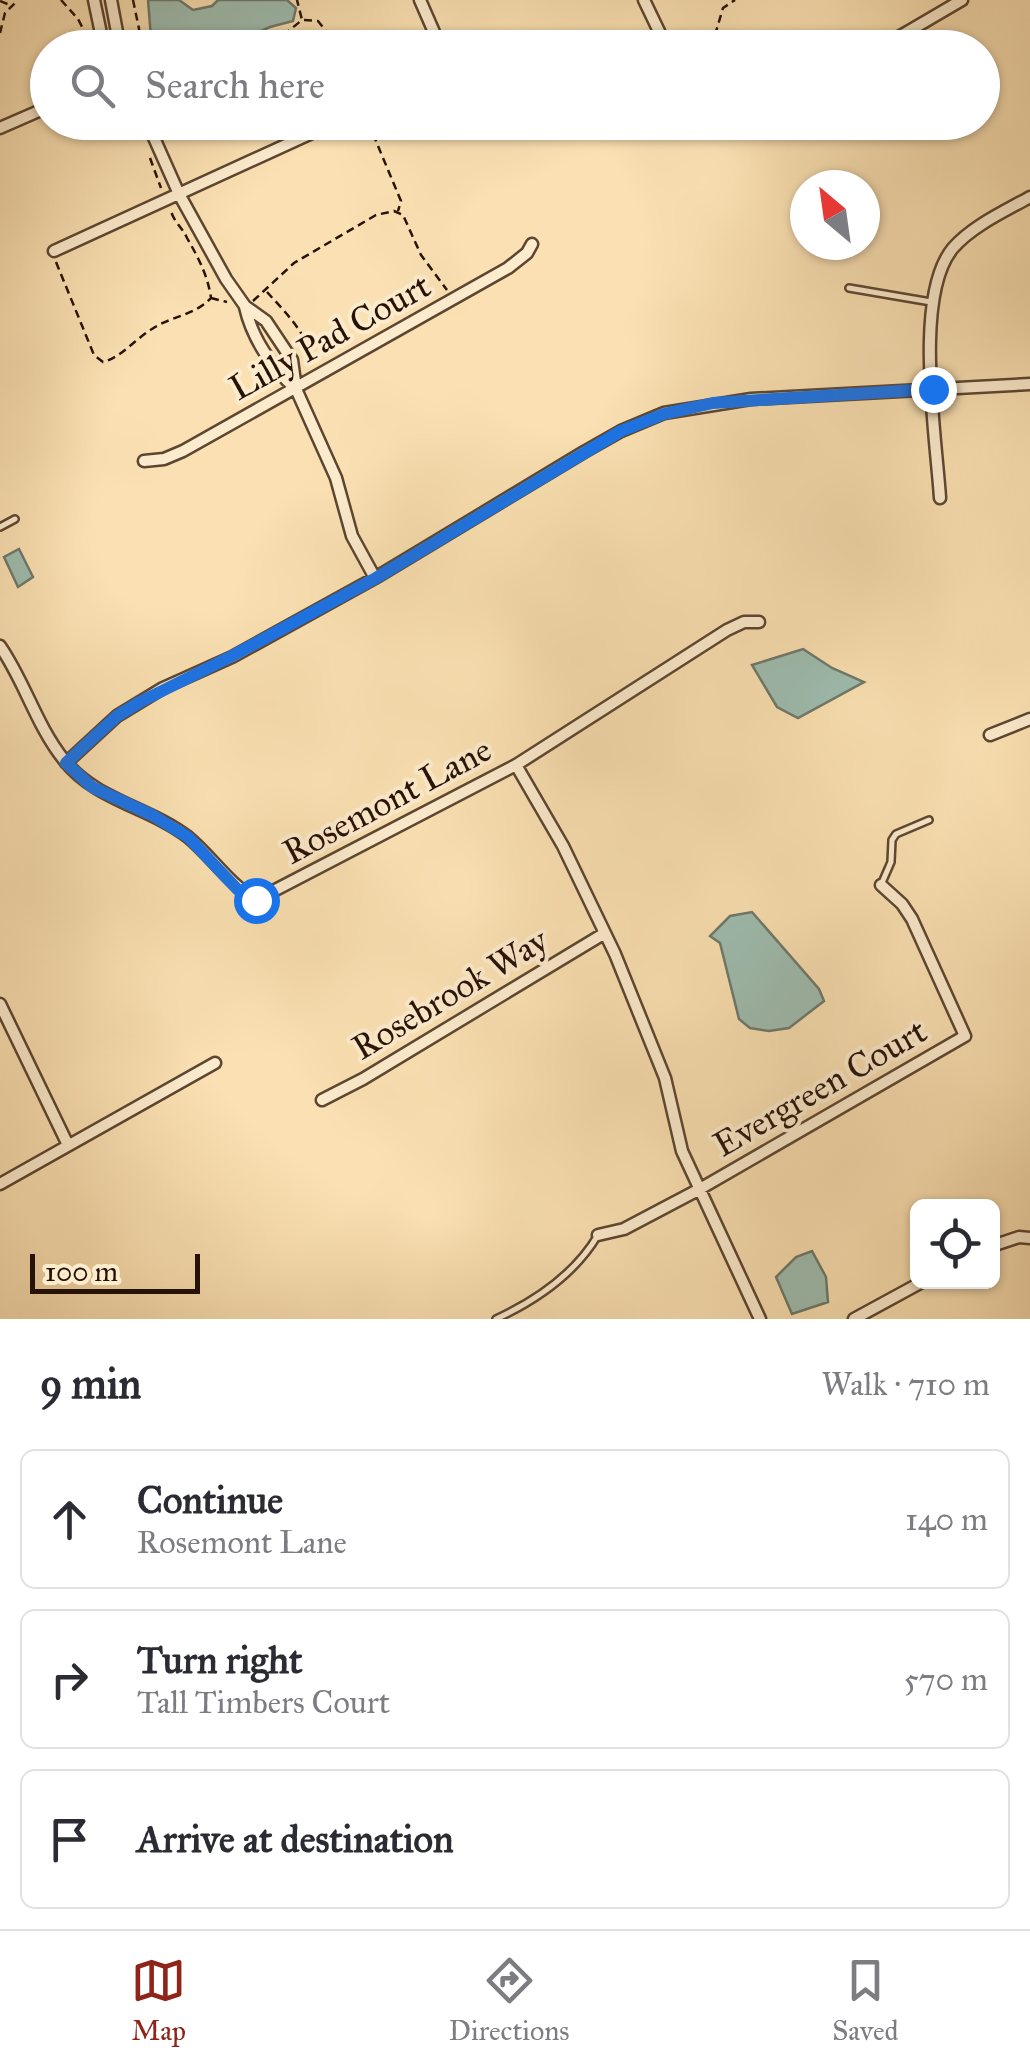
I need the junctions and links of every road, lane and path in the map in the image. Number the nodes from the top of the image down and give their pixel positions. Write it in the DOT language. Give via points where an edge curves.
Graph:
graph roads {
  1 [pos="18,0"];
  2 [pos="61,0"];
  3 [pos="94,0"];
  4 [pos="110,0"];
  5 [pos="133,0"];
  6 [pos="297,0"];
  7 [pos="420,0"];
  8 [pos="644,0"];
  9 [pos="735,0"];
  10 [pos="962,0"];
  11 [pos="0,1"];
  12 [pos="11,6"];
  13 [pos="302,20"];
  14 [pos="83,30"];
  15 [pos="100,30"];
  16 [pos="116,30"];
  17 [pos="139,30"];
  18 [pos="290,30"];
  19 [pos="325,30"];
  20 [pos="433,30"];
  21 [pos="658,30"];
  22 [pos="717,30"];
  23 [pos="911,30"];
  24 [pos="0,34"];
  25 [pos="30,116"];
  26 [pos="0,128"];
  27 [pos="154,140"];
  28 [pos="297,140"];
  29 [pos="376,140"];
  30 [pos="150,156"];
  31 [pos="179,194"];
  32 [pos="1030,197"];
  33 [pos="398,213"];
  34 [pos="532,244"];
  35 [pos="54,251"];
  36 [pos="849,288"];
  37 [pos="266,291"];
  38 [pos="454,299"];
  39 [pos="931,302"];
  40 [pos="245,306"];
  41 [pos="312,368"];
  42 [pos="1030,384"];
  43 [pos="296,389"];
  44 [pos="933,389"];
  45 [pos="144,461"];
  46 [pos="940,498"];
  47 [pos="16,520"];
  48 [pos="0,527"];
  49 [pos="376,578"];
  50 [pos="759,622"];
  51 [pos="0,646"];
  52 [pos="1030,720"];
  53 [pos="990,735"];
  54 [pos="66,763"];
  55 [pos="516,764"];
  56 [pos="929,820"];
  57 [pos="882,886"];
  58 [pos="604,933"];
  59 [pos="0,1004"];
  60 [pos="215,1062"];
  61 [pos="322,1100"];
  62 [pos="68,1145"];
  63 [pos="0,1184"];
  64 [pos="698,1190"];
  65 [pos="598,1235"];
  66 [pos="1030,1238"];
  67 [pos="1000,1243"];
  68 [pos="910,1289"];
  69 [pos="496,1319"];
  70 [pos="760,1319"];
  71 [pos="854,1319"];
  1 -- 12 [label="path"];
  2 -- 14 [label="path"];
  3 -- 15 [label="street"];
  4 -- 16 [label="street"];
  5 -- 17 [label="path"];
  6 -- 13 [label="path"];
  7 -- 20 [label="street"];
  8 -- 21 [label="street"];
  9 -- 22 [label="path" via="723,8"];
  10 -- 23 [label="street"];
  11 -- 12 [label="path"];
  12 -- 24 [label="path"];
  13 -- 18 [label="path"];
  13 -- 19 [label="path" via="318,21"];
  25 -- 26 [label="street"];
  27 -- 31 [label="street"];
  28 -- 31 [label="street"];
  29 -- 33 [label="path" via="401,201"];
  30 -- 31 [label="path" via="160,188"];
  31 -- 35 [label="street"];
  31 -- 35 [label="path" via="170,212 204,271 211,298 155,326 113,359 103,362 90,349"];
  31 -- 40 [label="street"];
  32 -- 39 [label="street" via="957,244 938,273"];
  33 -- 37 [label="path" via="376,215 311,252"];
  33 -- 38 [label="path"];
  34 -- 38 [label="street, Lilly Pad Court" via="508,268"];
  36 -- 39 [label="lane"];
  37 -- 40 [label="path"];
  37 -- 41 [label="path" via="305,340"];
  38 -- 43 [label="street, Lilly Pad Court"];
  39 -- 44 [label="street"];
  40 -- 43 [label="street" via="268,358"];
  40 -- 43 [label="street" via="266,321 292,360"];
  42 -- 44 [label="street"];
  43 -- 45 [label="street, Lilly Pad Court" via="183,451"];
  43 -- 49 [label="street" via="336,478 352,536"];
  44 -- 46 [label="street"];
  44 -- 49 [label="street" via="751,399 664,414 584,452"];
  47 -- 48 [label="lane"];
  49 -- 54 [label="street" via="148,697"];
  50 -- 55 [label="street, Rosemont Lane" via="727,630"];
  51 -- 54 [label="street, Rosemont Lane"];
  52 -- 53 [label="street"];
  54 -- 55 [label="street, Rosemont Lane" via="92,787 188,837 256,900"];
  55 -- 58 [label="street"];
  56 -- 57 [label="lane" via="896,834"];
  57 -- 64 [label="street, Evergreen Court" via="912,919 965,1036"];
  58 -- 61 [label="street, Rosebrook Way"];
  58 -- 64 [label="street" via="664,1078"];
  59 -- 62 [label="street"];
  60 -- 62 [label="street"];
  62 -- 63 [label="street"];
  64 -- 65 [label="street, Evergreen Court" via="624,1230"];
  64 -- 70 [label="street"];
  65 -- 69 [label="lane" via="584,1260 532,1302"];
  66 -- 67 [label="street"];
  68 -- 71 [label="street"];
}
